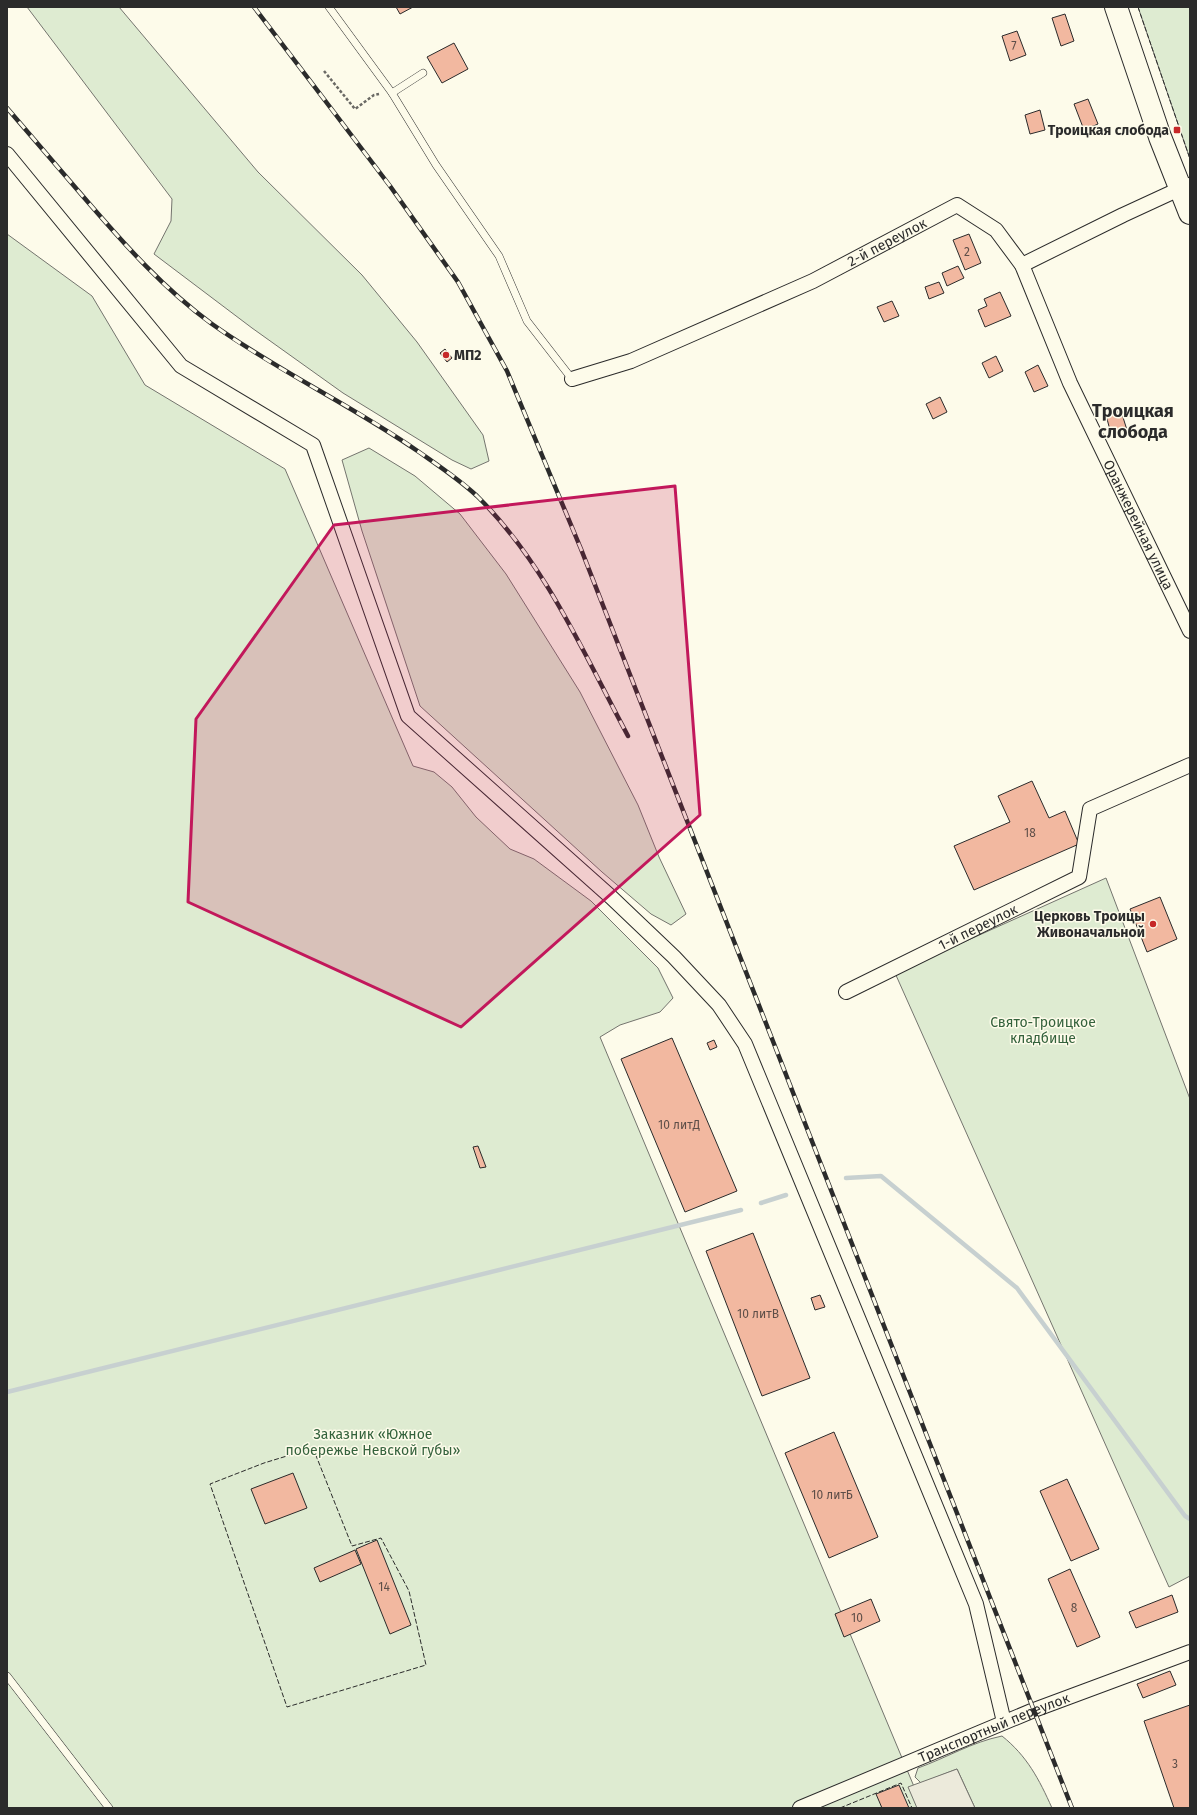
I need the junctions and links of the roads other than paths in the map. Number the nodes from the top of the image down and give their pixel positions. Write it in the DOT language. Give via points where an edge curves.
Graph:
graph roads {
  1 [pos="329,7"];
  2 [pos="1116,7"];
  3 [pos="423,73"];
  4 [pos="392,93"];
  5 [pos="7,154"];
  6 [pos="1185,187"];
  7 [pos="1190,213"];
  8 [pos="1022,265"];
  9 [pos="572,379"];
  10 [pos="1190,631"];
  11 [pos="1190,764"];
  12 [pos="846,992"];
  13 [pos="1190,1652"];
  14 [pos="7,1676"];
  15 [pos="1004,1722"];
  16 [pos="109,1808"];
  17 [pos="800,1808"];
  1 -- 4 [label="lane"];
  2 -- 6 [label="main road" via="1160,137"];
  3 -- 4 [label="lane"];
  4 -- 9 [label="lane" via="436,165 499,256 527,320"];
  5 -- 15 [label="street" via="181,366 313,445 408,716 611,897 674,957 719,1005 745,1044 976,1604"];
  6 -- 7 [label="main road"];
  6 -- 8 [label="street"];
  8 -- 9 [label="street, 2-й переулок" via="996,230 957,205 813,281 631,361"];
  8 -- 10 [label="street, Оранжерейная улица" via="1070,383"];
  11 -- 12 [label="street, 1-й переулок" via="1090,809 1079,876"];
  13 -- 15 [label="street, Транспортный переулок"];
  14 -- 16 [label="lane"];
  15 -- 17 [label="street, Транспортный переулок"];
}
